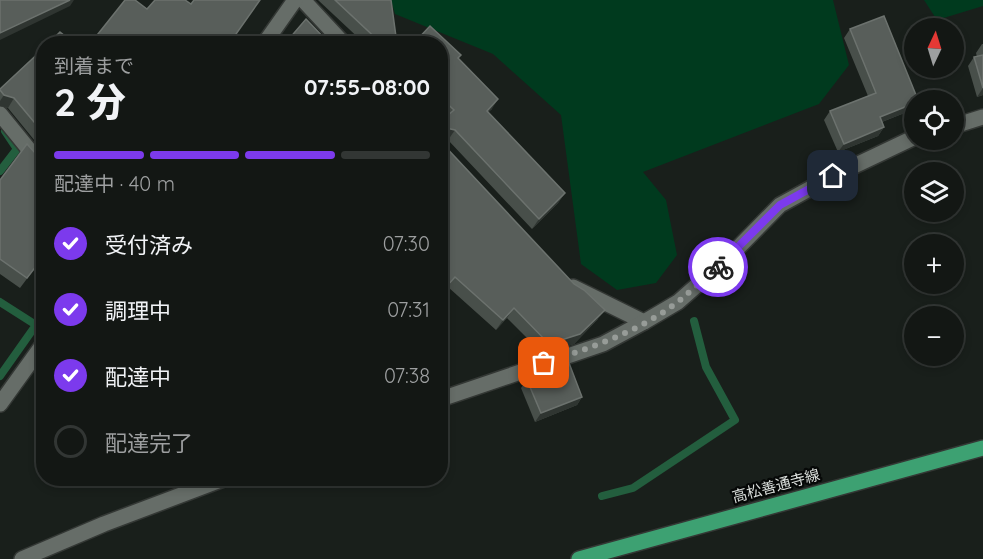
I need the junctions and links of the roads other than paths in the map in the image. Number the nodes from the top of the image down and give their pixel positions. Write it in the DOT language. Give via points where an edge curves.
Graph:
graph roads {
  1 [pos="295,0"];
  2 [pos="303,0"];
  3 [pos="270,36"];
  4 [pos="337,36"];
  5 [pos="0,114"];
  6 [pos="983,117"];
  7 [pos="964,123"];
  8 [pos="904,142"];
  9 [pos="36,158"];
  10 [pos="566,279"];
  11 [pos="644,322"];
  12 [pos="36,354"];
  13 [pos="448,397"];
  14 [pos="0,404"];
  15 [pos="983,448"];
  16 [pos="205,486"];
  17 [pos="22,559"];
  18 [pos="579,559"];
  1 -- 3 [label="street"];
  2 -- 4 [label="street"];
  5 -- 9 [label="street"];
  6 -- 7 [label="street"];
  8 -- 11 [label="street" via="780,205 678,302"];
  10 -- 11 [label="street" via="574,287"];
  11 -- 13 [label="street" via="603,344"];
  12 -- 14 [label="street"];
  15 -- 18 [label="main road, 高松善通寺線"];
  16 -- 17 [label="street"];
}
